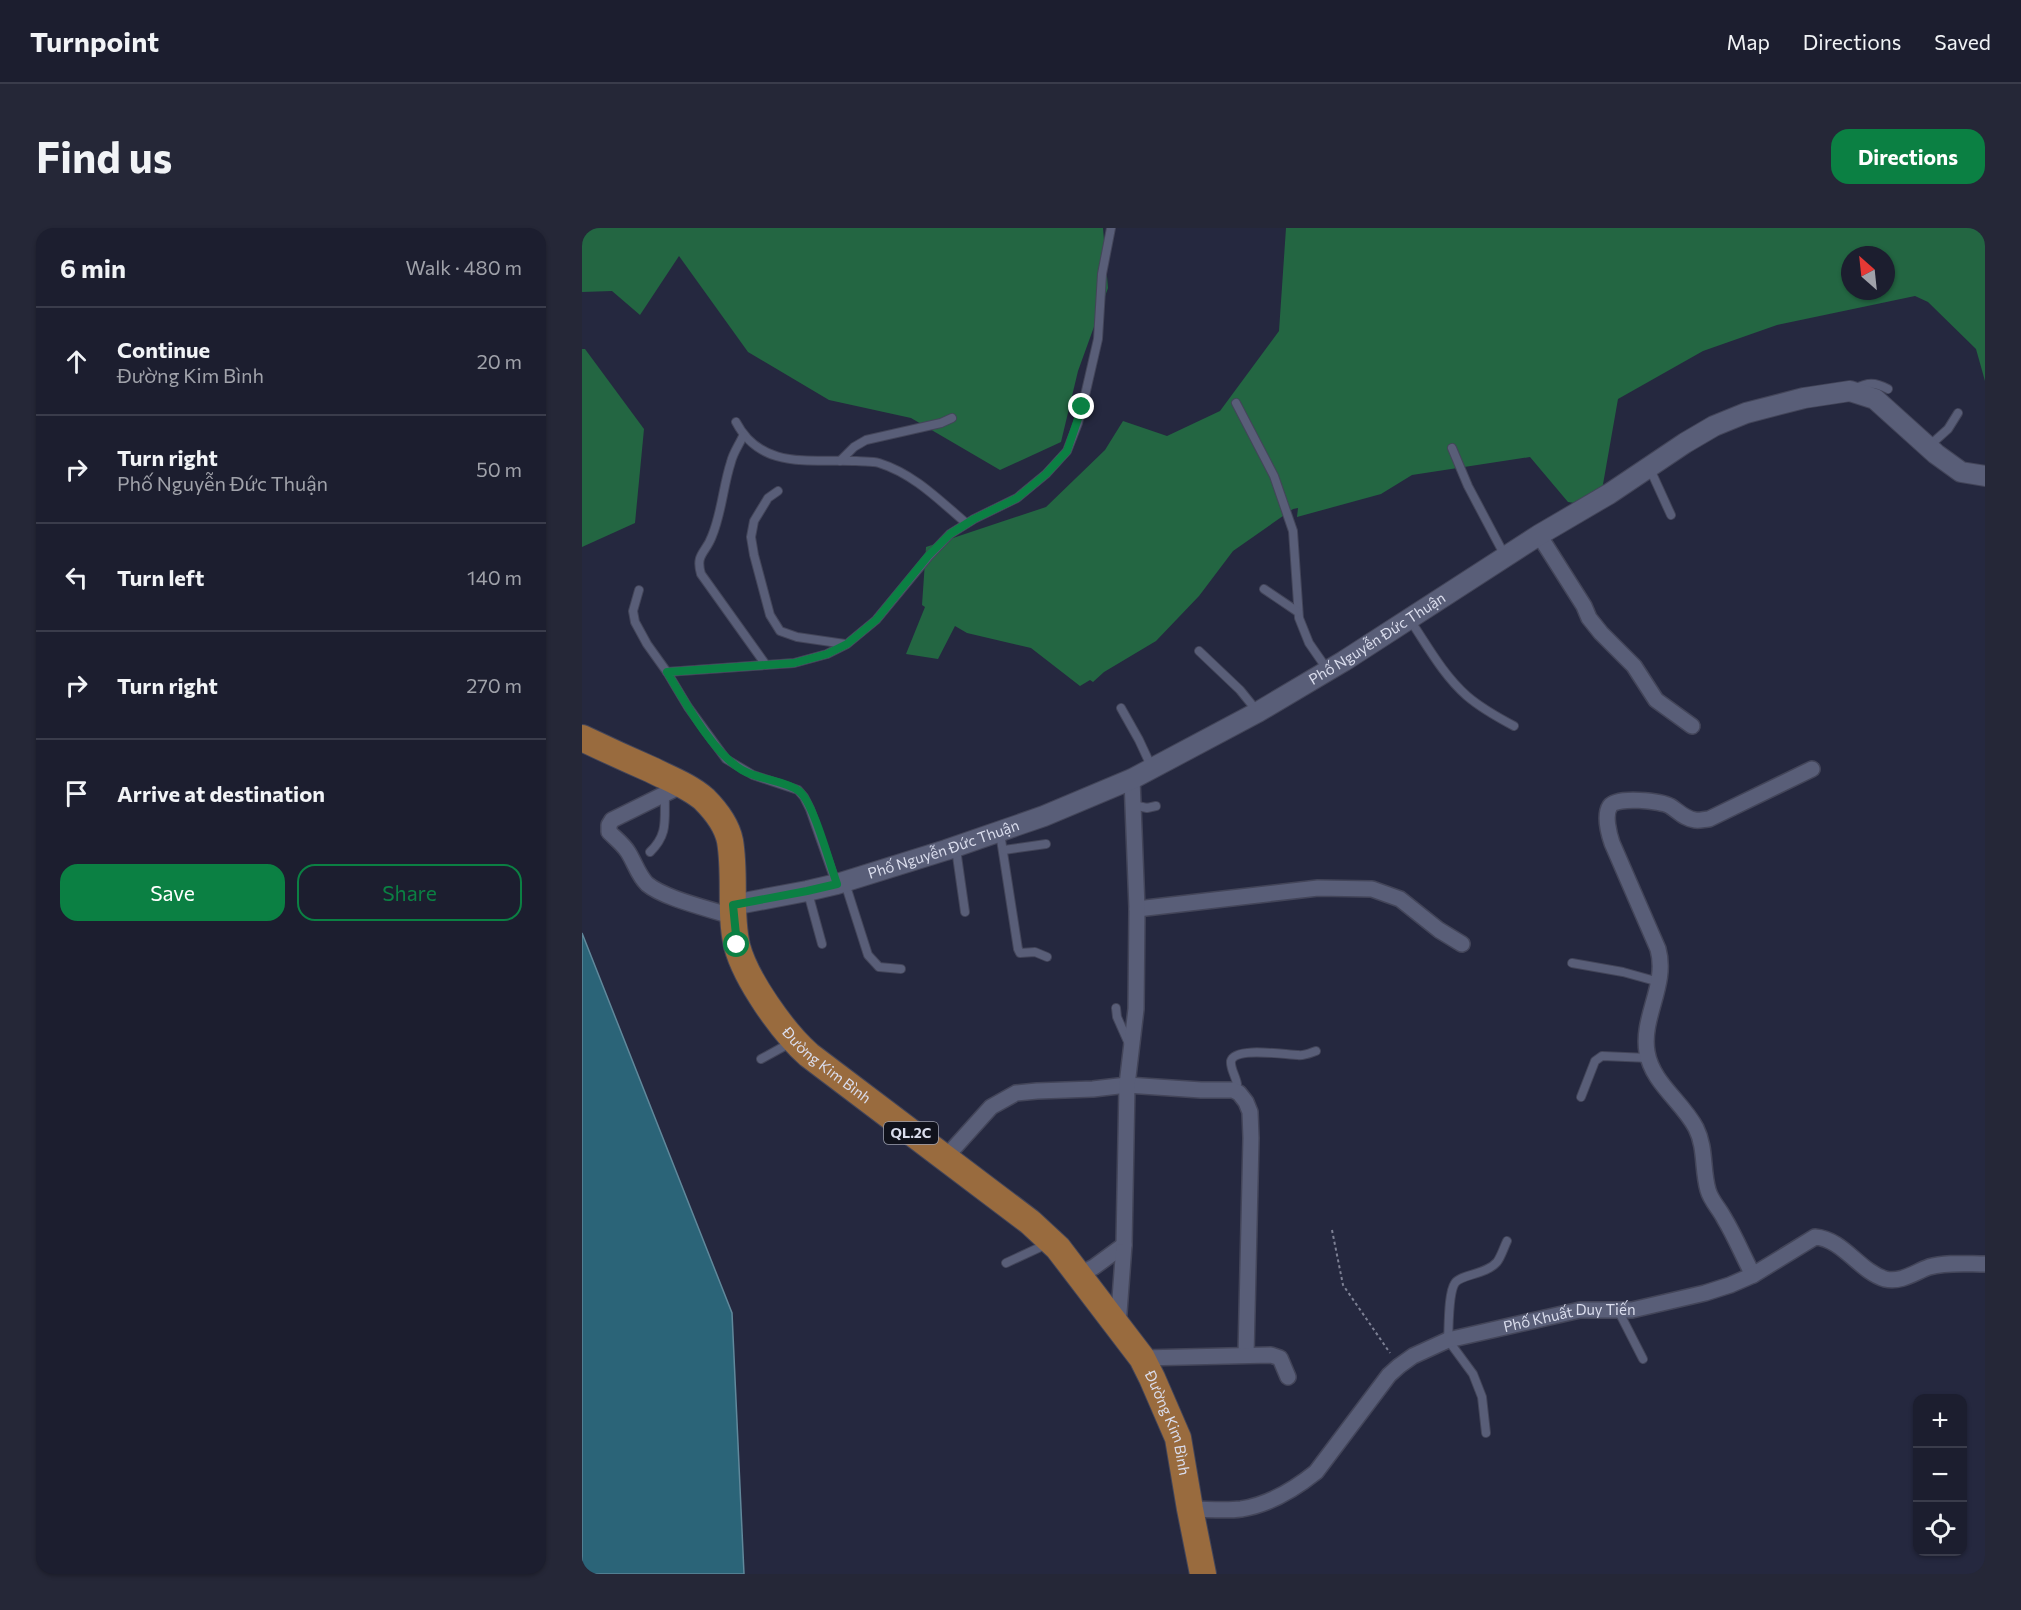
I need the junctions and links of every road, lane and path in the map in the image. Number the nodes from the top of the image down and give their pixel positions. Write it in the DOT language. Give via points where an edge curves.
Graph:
graph roads {
  1 [pos="1110,228"];
  2 [pos="1888,389"];
  3 [pos="1850,390"];
  4 [pos="1236,403"];
  5 [pos="1958,413"];
  6 [pos="952,418"];
  7 [pos="736,422"];
  8 [pos="743,436"];
  9 [pos="1928,447"];
  10 [pos="1452,448"];
  11 [pos="840,460"];
  12 [pos="1649,467"];
  13 [pos="1985,476"];
  14 [pos="778,491"];
  15 [pos="1671,515"];
  16 [pos="966,523"];
  17 [pos="1539,535"];
  18 [pos="1506,557"];
  19 [pos="1264,589"];
  20 [pos="639,590"];
  21 [pos="1298,612"];
  22 [pos="1410,620"];
  23 [pos="847,644"];
  24 [pos="1199,651"];
  25 [pos="766,665"];
  26 [pos="1328,670"];
  27 [pos="667,672"];
  28 [pos="1121,708"];
  29 [pos="1258,712"];
  30 [pos="1514,726"];
  31 [pos="1692,726"];
  32 [pos="582,738"];
  33 [pos="1152,769"];
  34 [pos="1812,770"];
  35 [pos="1132,779"];
  36 [pos="674,790"];
  37 [pos="1133,805"];
  38 [pos="1156,806"];
  39 [pos="1002,841"];
  40 [pos="1046,844"];
  41 [pos="956,847"];
  42 [pos="650,852"];
  43 [pos="841,883"];
  44 [pos="807,891"];
  45 [pos="1137,909"];
  46 [pos="733,911"];
  47 [pos="965,912"];
  48 [pos="822,944"];
  49 [pos="1462,944"];
  50 [pos="1047,957"];
  51 [pos="1572,963"];
  52 [pos="901,969"];
  53 [pos="1659,982"];
  54 [pos="1116,1008"];
  55 [pos="793,1041"];
  56 [pos="1131,1048"];
  57 [pos="1316,1051"];
  58 [pos="1649,1058"];
  59 [pos="761,1059"];
  60 [pos="1127,1085"];
  61 [pos="1233,1090"];
  62 [pos="1581,1097"];
  63 [pos="945,1158"];
  64 [pos="1332,1230"];
  65 [pos="1507,1241"];
  66 [pos="1051,1242"];
  67 [pos="1124,1245"];
  68 [pos="1006,1263"];
  69 [pos="1985,1264"];
  70 [pos="1078,1275"];
  71 [pos="1753,1275"];
  72 [pos="1618,1310"];
  73 [pos="1118,1326"];
  74 [pos="1448,1340"];
  75 [pos="1246,1356"];
  76 [pos="1142,1358"];
  77 [pos="1643,1359"];
  78 [pos="1399,1366"];
  79 [pos="1288,1377"];
  80 [pos="1486,1433"];
  81 [pos="1190,1509"];
  82 [pos="1203,1574"];
  1 -- 16 [label="lane" via="1102,274 1098,339 1078,423 1067,451 1017,498"];
  2 -- 3 [label="lane" via="1876,382"];
  3 -- 9 [label="street" via="1875,399"];
  3 -- 12 [label="street, Phố Nguyễn Đức Thuận" via="1746,413 1714,426"];
  4 -- 21 [label="lane" via="1275,476 1293,531"];
  5 -- 9 [label="lane" via="1948,429"];
  6 -- 11 [label="lane" via="866,440"];
  7 -- 8 [label="lane"];
  8 -- 11 [label="lane" via="773,457"];
  8 -- 25 [label="lane" via="731,461 717,523 697,563"];
  9 -- 13 [label="street" via="1961,472"];
  10 -- 18 [label="lane"];
  11 -- 16 [label="lane" via="876,462 905,474"];
  12 -- 15 [label="lane"];
  12 -- 17 [label="street, Phố Nguyễn Đức Thuận"];
  14 -- 23 [label="lane" via="768,498 754,521 751,537 770,615 780,631 797,638"];
  16 -- 23 [label="lane" via="928,556 876,620"];
  17 -- 18 [label="street, Phố Nguyễn Đức Thuận"];
  17 -- 31 [label="street" via="1601,633 1634,666 1656,700"];
  18 -- 22 [label="street, Phố Nguyễn Đức Thuận"];
  19 -- 21 [label="lane"];
  20 -- 27 [label="lane" via="633,611 635,622"];
  21 -- 26 [label="lane" via="1309,643"];
  22 -- 26 [label="street, Phố Nguyễn Đức Thuận"];
  22 -- 30 [label="lane" via="1459,688 1486,711"];
  23 -- 25 [label="lane" via="794,663"];
  24 -- 29 [label="lane"];
  25 -- 27 [label="lane"];
  26 -- 29 [label="street, Phố Nguyễn Đức Thuận"];
  27 -- 43 [label="lane" via="726,759 753,776 798,790 804,797"];
  28 -- 33 [label="lane"];
  29 -- 33 [label="street, Phố Nguyễn Đức Thuận"];
  32 -- 36 [label="main road, Đường Kim Bình / QL.2C"];
  33 -- 35 [label="street, Phố Nguyễn Đức Thuận"];
  34 -- 53 [label="street" via="1709,819 1694,820 1669,805 1652,801 1625,801 1610,807 1609,833 1658,949"];
  35 -- 37 [label="street"];
  35 -- 39 [label="street, Phố Nguyễn Đức Thuận" via="1044,816"];
  36 -- 42 [label="lane" via="660,842"];
  36 -- 46 [label="main road, Đường Kim Bình / QL.2C" via="702,798 721,820 730,840"];
  36 -- 46 [label="street" via="612,820 609,832 630,854 648,885 668,895"];
  37 -- 38 [label="lane"];
  37 -- 45 [label="street"];
  39 -- 40 [label="lane"];
  39 -- 41 [label="street, Phố Nguyễn Đức Thuận"];
  39 -- 50 [label="lane" via="1018,949 1020,953 1035,952"];
  41 -- 43 [label="street, Phố Nguyễn Đức Thuận"];
  41 -- 47 [label="lane"];
  43 -- 44 [label="street, Phố Nguyễn Đức Thuận"];
  43 -- 52 [label="lane" via="868,955 879,967"];
  44 -- 46 [label="street, Phố Nguyễn Đức Thuận"];
  44 -- 48 [label="lane"];
  45 -- 49 [label="street" via="1318,888 1372,890 1400,899"];
  45 -- 56 [label="street" via="1136,1009"];
  46 -- 55 [label="main road, Đường Kim Bình / QL.2C" via="741,956 762,997"];
  51 -- 53 [label="lane"];
  53 -- 58 [label="street" via="1647,1034"];
  54 -- 56 [label="lane"];
  55 -- 59 [label="lane"];
  55 -- 63 [label="main road, Đường Kim Bình / QL.2C"];
  56 -- 60 [label="street"];
  57 -- 61 [label="lane" via="1298,1055 1236,1055 1231,1063 1237,1084"];
  58 -- 62 [label="lane" via="1602,1056 1595,1061"];
  58 -- 71 [label="street" via="1660,1083 1695,1127 1702,1142 1709,1193"];
  60 -- 61 [label="street"];
  60 -- 63 [label="street" via="1016,1093 992,1107"];
  60 -- 67 [label="street"];
  61 -- 75 [label="street" via="1246,1102 1250,1113"];
  63 -- 66 [label="main road, Đường Kim Bình / QL.2C"];
  64 -- 78 [label="path" via="1343,1285"];
  65 -- 74 [label="lane" via="1497,1262 1455,1283"];
  66 -- 68 [label="lane"];
  66 -- 70 [label="main road, Đường Kim Bình / QL.2C"];
  67 -- 70 [label="street"];
  67 -- 73 [label="street"];
  69 -- 71 [label="street, Phố Khuất Duy Tiến" via="1939,1265 1903,1279 1888,1280 1872,1273 1827,1238 1815,1237"];
  70 -- 73 [label="main road, Đường Kim Bình / QL.2C"];
  71 -- 72 [label="street, Phố Khuất Duy Tiến" via="1705,1293"];
  72 -- 74 [label="street, Phố Khuất Duy Tiến" via="1580,1310"];
  72 -- 77 [label="lane"];
  73 -- 76 [label="main road, Đường Kim Bình / QL.2C"];
  74 -- 78 [label="street, Phố Khuất Duy Tiến"];
  74 -- 80 [label="lane" via="1473,1374 1482,1396"];
  75 -- 76 [label="street"];
  75 -- 79 [label="street" via="1280,1358"];
  76 -- 81 [label="main road, Đường Kim Bình / QL.2C" via="1178,1438"];
  78 -- 81 [label="street, Phố Khuất Duy Tiến" via="1316,1472 1301,1484 1241,1509"];
  81 -- 82 [label="main road, Đường Kim Bình / QL.2C"];
}
